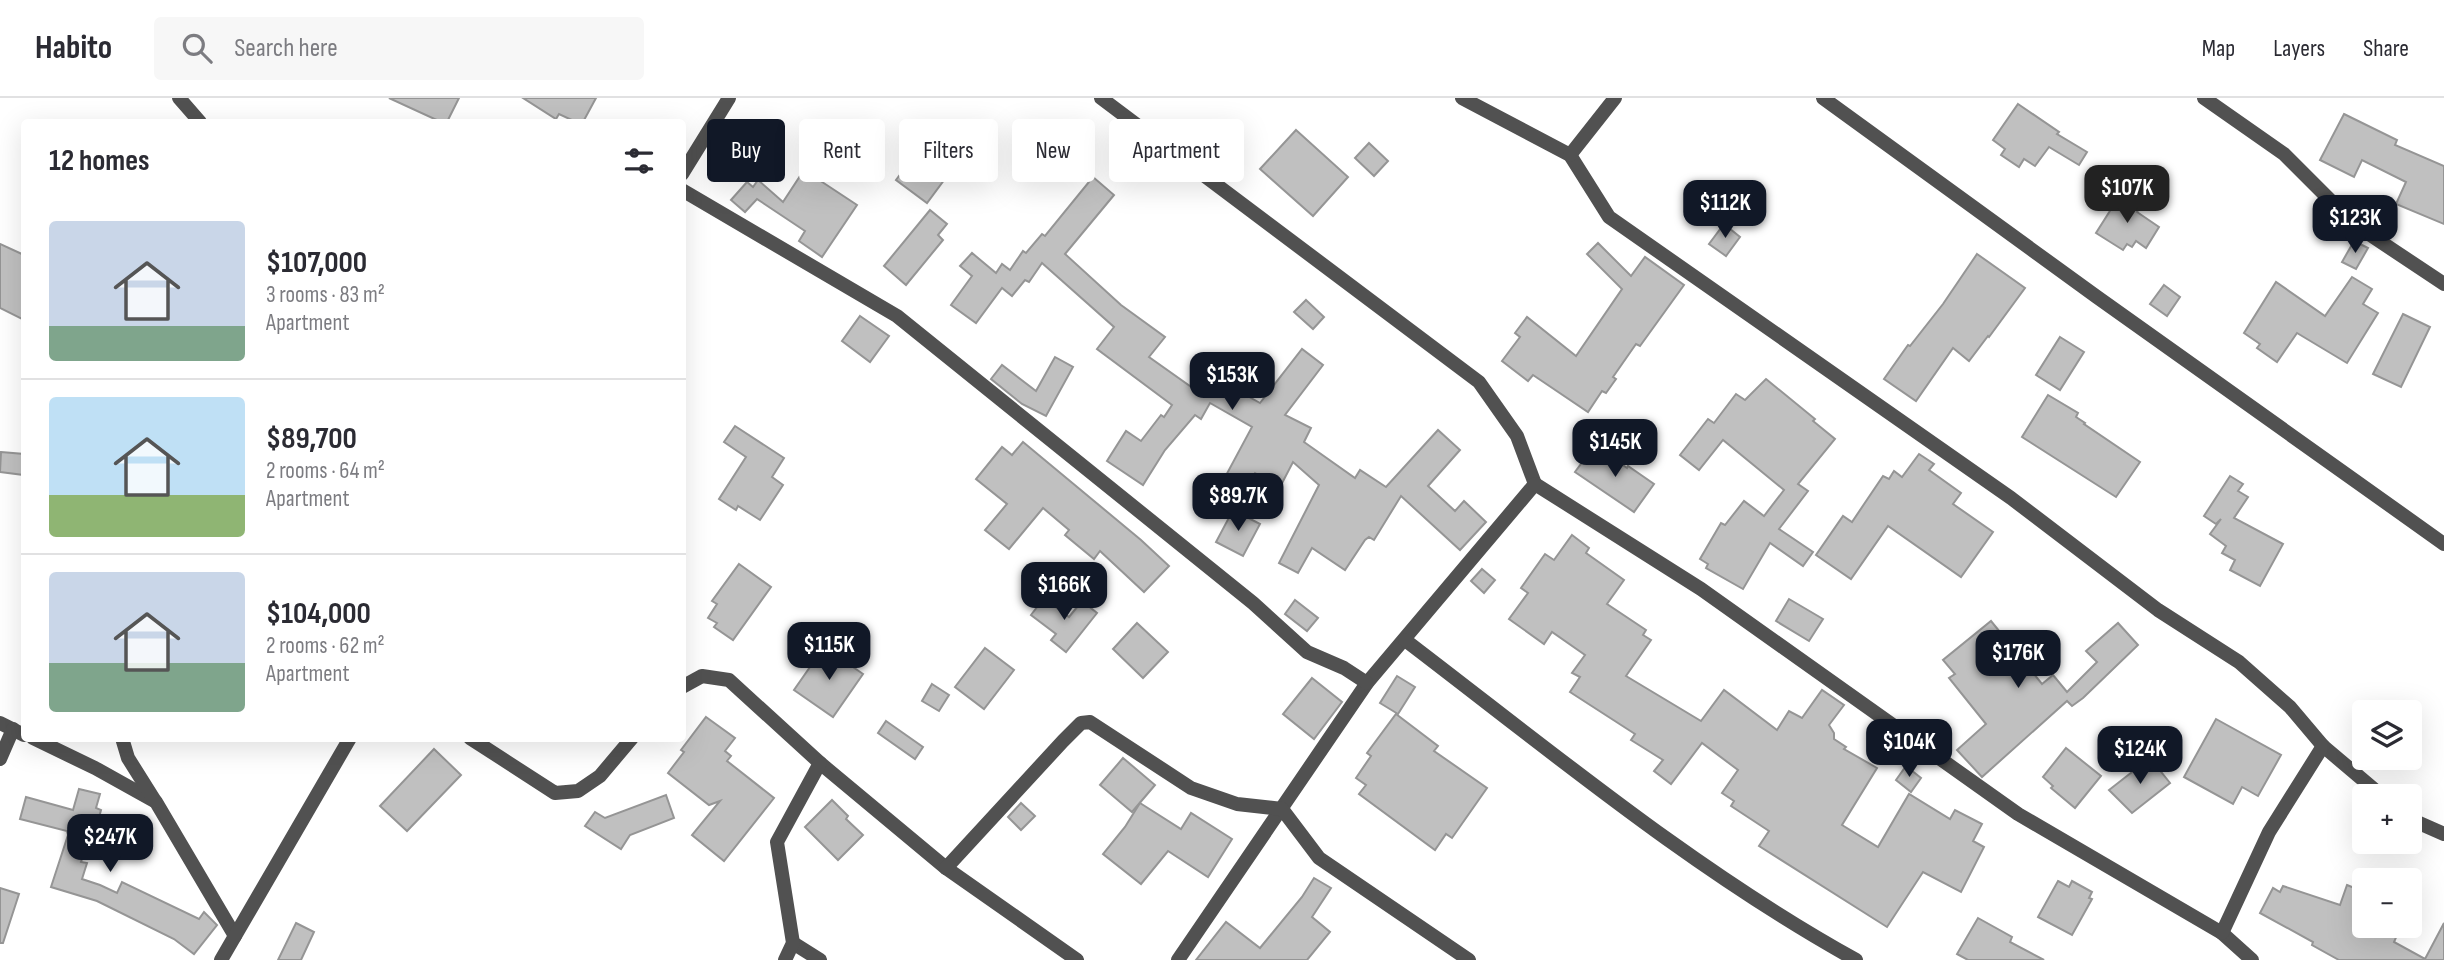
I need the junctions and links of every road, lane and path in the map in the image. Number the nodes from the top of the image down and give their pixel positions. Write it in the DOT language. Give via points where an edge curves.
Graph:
graph roads {
  1 [pos="179,98"];
  2 [pos="729,98"];
  3 [pos="1101,98"];
  4 [pos="1462,98"];
  5 [pos="1615,98"];
  6 [pos="1823,98"];
  7 [pos="2204,98"];
  8 [pos="197,119"];
  9 [pos="1570,155"];
  10 [pos="686,168"];
  11 [pos="686,192"];
  12 [pos="2444,284"];
  13 [pos="1535,484"];
  14 [pos="2444,544"];
  15 [pos="1405,640"];
  16 [pos="1367,683"];
  17 [pos="686,685"];
  18 [pos="12,729"];
  19 [pos="41,742"];
  20 [pos="123,742"];
  21 [pos="348,742"];
  22 [pos="476,742"];
  23 [pos="629,742"];
  24 [pos="2323,746"];
  25 [pos="0,759"];
  26 [pos="820,763"];
  27 [pos="2368,784"];
  28 [pos="156,802"];
  29 [pos="1282,809"];
  30 [pos="2422,824"];
  31 [pos="2444,834"];
  32 [pos="946,868"];
  33 [pos="2222,933"];
  34 [pos="234,936"];
  35 [pos="793,943"];
  36 [pos="221,960"];
  37 [pos="785,960"];
  38 [pos="820,960"];
  39 [pos="1077,960"];
  40 [pos="1178,960"];
  41 [pos="1469,960"];
  42 [pos="1856,960"];
  43 [pos="2252,960"];
  1 -- 8 [label="street"];
  2 -- 10 [label="street"];
  3 -- 13 [label="street" via="1479,382 1517,436"];
  4 -- 9 [label="street"];
  5 -- 9 [label="street"];
  6 -- 14 [label="street"];
  7 -- 12 [label="street" via="2284,154 2354,224"];
  9 -- 24 [label="street" via="1609,217 2011,498 2158,610 2239,662 2290,707"];
  11 -- 16 [label="street" via="897,316 1253,603 1307,652"];
  13 -- 15 [label="street"];
  13 -- 33 [label="street" via="1701,589 2018,814"];
  15 -- 16 [label="street"];
  15 -- 42 [label="street" via="1679,850"];
  16 -- 29 [label="street"];
  17 -- 26 [label="street" via="702,676 729,680"];
  18 -- 25 [label="street"];
  19 -- 28 [label="street"];
  20 -- 28 [label="street"];
  21 -- 34 [label="street"];
  22 -- 23 [label="street" via="555,793 578,791 589,784"];
  24 -- 27 [label="street"];
  24 -- 33 [label="street" via="2269,832"];
  26 -- 32 [label="street"];
  26 -- 35 [label="street" via="776,842"];
  28 -- 34 [label="street"];
  29 -- 32 [label="street" via="1237,804 1191,788 1090,722 1081,723"];
  29 -- 40 [label="street"];
  29 -- 41 [label="street" via="1319,858"];
  30 -- 31 [label="street"];
  32 -- 39 [label="street"];
  33 -- 43 [label="street"];
  34 -- 36 [label="street"];
  35 -- 37 [label="street"];
  35 -- 38 [label="street"];
}
